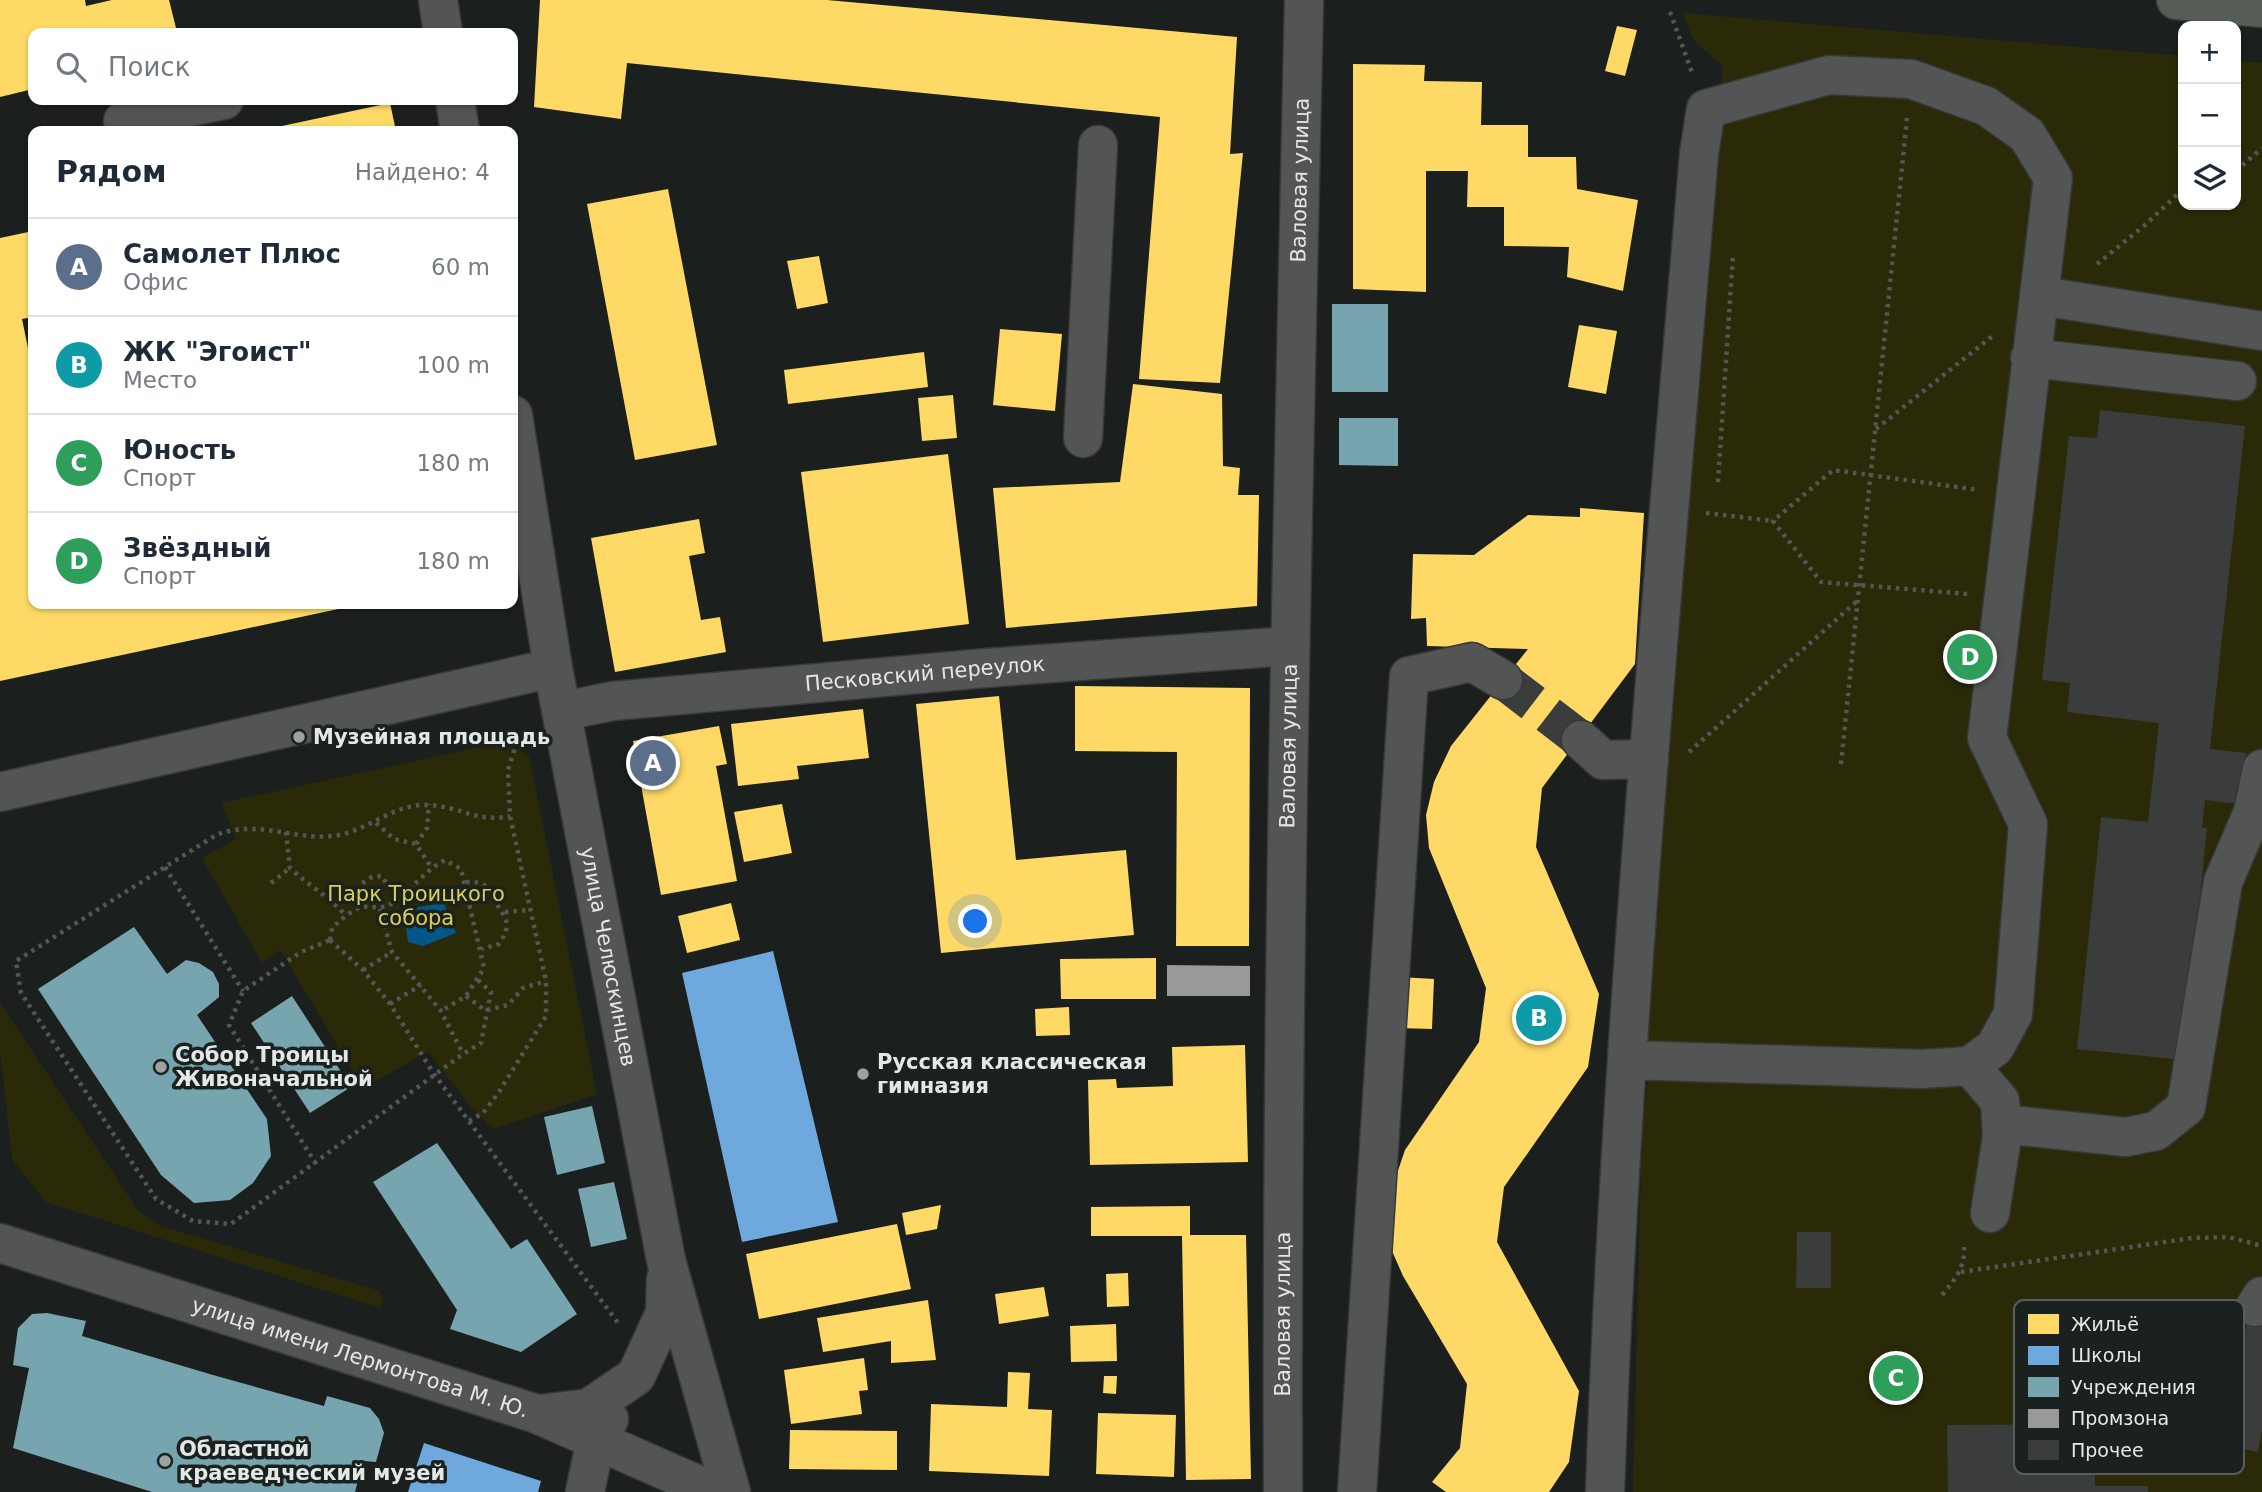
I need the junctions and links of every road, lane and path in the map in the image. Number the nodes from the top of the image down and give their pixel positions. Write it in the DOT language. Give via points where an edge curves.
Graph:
graph roads {
  1 [pos="438,0"];
  2 [pos="1304,0"];
  3 [pos="2176,0"];
  4 [pos="2262,8"];
  5 [pos="1670,12"];
  6 [pos="442,28"];
  7 [pos="1911,79"];
  8 [pos="200,105"];
  9 [pos="456,105"];
  10 [pos="1706,108"];
  11 [pos="123,121"];
  12 [pos="459,126"];
  13 [pos="1098,145"];
  14 [pos="2262,148"];
  15 [pos="2241,167"];
  16 [pos="2178,194"];
  17 [pos="2145,226"];
  18 [pos="1733,247"];
  19 [pos="2041,296"];
  20 [pos="2262,331"];
  21 [pos="2030,358"];
  22 [pos="2237,381"];
  23 [pos="1875,430"];
  24 [pos="1083,438"];
  25 [pos="518,446"];
  26 [pos="1871,475"];
  27 [pos="1718,482"];
  28 [pos="2014,495"];
  29 [pos="1670,509"];
  30 [pos="1773,521"];
  31 [pos="1859,585"];
  32 [pos="2003,597"];
  33 [pos="1858,601"];
  34 [pos="1289,646"];
  35 [pos="554,668"];
  36 [pos="1503,680"];
  37 [pos="563,711"];
  38 [pos="1581,740"];
  39 [pos="515,748"];
  40 [pos="1841,764"];
  41 [pos="2262,769"];
  42 [pos="1648,775"];
  43 [pos="0,792"];
  44 [pos="429,804"];
  45 [pos="510,816"];
  46 [pos="376,823"];
  47 [pos="286,832"];
  48 [pos="416,844"];
  49 [pos="165,867"];
  50 [pos="432,867"];
  51 [pos="290,868"];
  52 [pos="466,882"];
  53 [pos="271,883"];
  54 [pos="396,900"];
  55 [pos="360,907"];
  56 [pos="380,909"];
  57 [pos="530,910"];
  58 [pos="505,912"];
  59 [pos="346,916"];
  60 [pos="330,940"];
  61 [pos="482,949"];
  62 [pos="392,952"];
  63 [pos="363,970"];
  64 [pos="478,980"];
  65 [pos="546,981"];
  66 [pos="421,985"];
  67 [pos="243,991"];
  68 [pos="466,996"];
  69 [pos="390,1004"];
  70 [pos="486,1011"];
  71 [pos="441,1012"];
  72 [pos="463,1054"];
  73 [pos="1628,1059"];
  74 [pos="1970,1066"];
  75 [pos="434,1074"];
  76 [pos="469,1122"];
  77 [pos="2001,1124"];
  78 [pos="316,1164"];
  79 [pos="1990,1213"];
  80 [pos="0,1243"];
  81 [pos="2262,1246"];
  82 [pos="666,1260"];
  83 [pos="1942,1295"];
  84 [pos="618,1323"];
  85 [pos="636,1376"];
  86 [pos="537,1415"];
  87 [pos="596,1440"];
  88 [pos="585,1492"];
  89 [pos="714,1492"];
  90 [pos="731,1492"];
  91 [pos="1283,1492"];
  92 [pos="1357,1492"];
  93 [pos="1605,1492"];
  1 -- 6 [label="street"];
  2 -- 34 [label="street, Валовая улица"];
  3 -- 4 [label="main road"];
  5 -- 10 [label="path"];
  7 -- 10 [label="street" via="1829,75"];
  7 -- 19 [label="street" via="1986,106 2027,135 2053,178"];
  7 -- 23 [label="path"];
  8 -- 11 [label="street"];
  9 -- 12 [label="street"];
  10 -- 29 [label="street"];
  13 -- 24 [label="street"];
  14 -- 15 [label="path"];
  16 -- 17 [label="path"];
  18 -- 27 [label="path"];
  19 -- 20 [label="street"];
  19 -- 21 [label="street"];
  19 -- 23 [label="path"];
  21 -- 22 [label="street"];
  21 -- 28 [label="street"];
  23 -- 26 [label="path"];
  25 -- 35 [label="street, улица Челюскинцев"];
  26 -- 28 [label="path"];
  26 -- 30 [label="path" via="1832,470"];
  26 -- 31 [label="path"];
  28 -- 32 [label="street"];
  29 -- 30 [label="path"];
  29 -- 42 [label="street"];
  30 -- 31 [label="path" via="1821,582"];
  31 -- 32 [label="path"];
  31 -- 33 [label="path"];
  32 -- 74 [label="street" via="1987,738 2028,824 2013,1014 1995,1047"];
  33 -- 40 [label="path"];
  33 -- 42 [label="path"];
  34 -- 37 [label="street, Песковский переулок" via="613,701"];
  34 -- 91 [label="street, Валовая улица"];
  35 -- 37 [label="street, улица Челюскинцев"];
  35 -- 43 [label="street"];
  36 -- 92 [label="street" via="1472,662 1409,676"];
  37 -- 82 [label="street, улица Челюскинцев"];
  38 -- 42 [label="street" via="1603,760"];
  39 -- 45 [label="path" via="508,770"];
  41 -- 77 [label="street" via="2253,812 2223,882 2186,1107 2156,1130 2126,1137"];
  42 -- 73 [label="street"];
  44 -- 45 [label="path" via="490,821"];
  44 -- 46 [label="path" via="409,805"];
  44 -- 48 [label="path" via="427,828"];
  45 -- 57 [label="path"];
  46 -- 47 [label="path" via="333,836"];
  46 -- 48 [label="path" via="394,839"];
  47 -- 49 [label="path" via="237,828 216,835"];
  47 -- 51 [label="path"];
  48 -- 50 [label="path"];
  49 -- 67 [label="path"];
  49 -- 78 [label="path" via="16,961 21,993 156,1199 193,1221 231,1224"];
  50 -- 52 [label="path" via="445,860 461,869"];
  50 -- 54 [label="path"];
  51 -- 53 [label="path"];
  51 -- 59 [label="path" via="310,887 329,896"];
  52 -- 58 [label="path" via="479,881 491,889 496,904"];
  52 -- 61 [label="path"];
  54 -- 55 [label="path" via="382,876 372,877 361,884"];
  54 -- 56 [label="path"];
  55 -- 56 [label="path"];
  55 -- 59 [label="path"];
  56 -- 62 [label="path"];
  57 -- 58 [label="path"];
  57 -- 65 [label="path"];
  58 -- 61 [label="path" via="507,931 499,944"];
  59 -- 60 [label="path" via="332,928"];
  60 -- 63 [label="path"];
  60 -- 67 [label="path" via="301,952"];
  61 -- 64 [label="path" via="484,968"];
  62 -- 63 [label="path"];
  62 -- 66 [label="path"];
  63 -- 69 [label="path"];
  64 -- 68 [label="path"];
  64 -- 70 [label="path" via="491,992"];
  65 -- 70 [label="path" via="523,988 508,1005"];
  65 -- 76 [label="path" via="546,1016 499,1092 483,1114"];
  66 -- 69 [label="path"];
  66 -- 71 [label="path"];
  67 -- 78 [label="path" via="229,1025"];
  68 -- 70 [label="path"];
  68 -- 71 [label="path"];
  69 -- 75 [label="path"];
  70 -- 72 [label="path" via="481,1043"];
  71 -- 72 [label="path"];
  72 -- 75 [label="path"];
  73 -- 74 [label="street" via="1921,1069"];
  73 -- 93 [label="street"];
  74 -- 77 [label="street" via="2000,1101"];
  75 -- 76 [label="path"];
  75 -- 78 [label="path"];
  76 -- 84 [label="path"];
  77 -- 79 [label="street"];
  80 -- 86 [label="street, улица имени Лермонтова М. Ю."];
  81 -- 83 [label="path" via="2230,1237 2192,1238 1961,1272"];
  82 -- 85 [label="street" via="665,1313"];
  82 -- 90 [label="street, улица Челюскинцев"];
  85 -- 86 [label="street" via="589,1408"];
  85 -- 87 [label="street"];
  86 -- 87 [label="street, улица имени Лермонтова М. Ю."];
  87 -- 88 [label="street"];
  87 -- 89 [label="street, улица имени Лермонтова М. Ю."];
}
